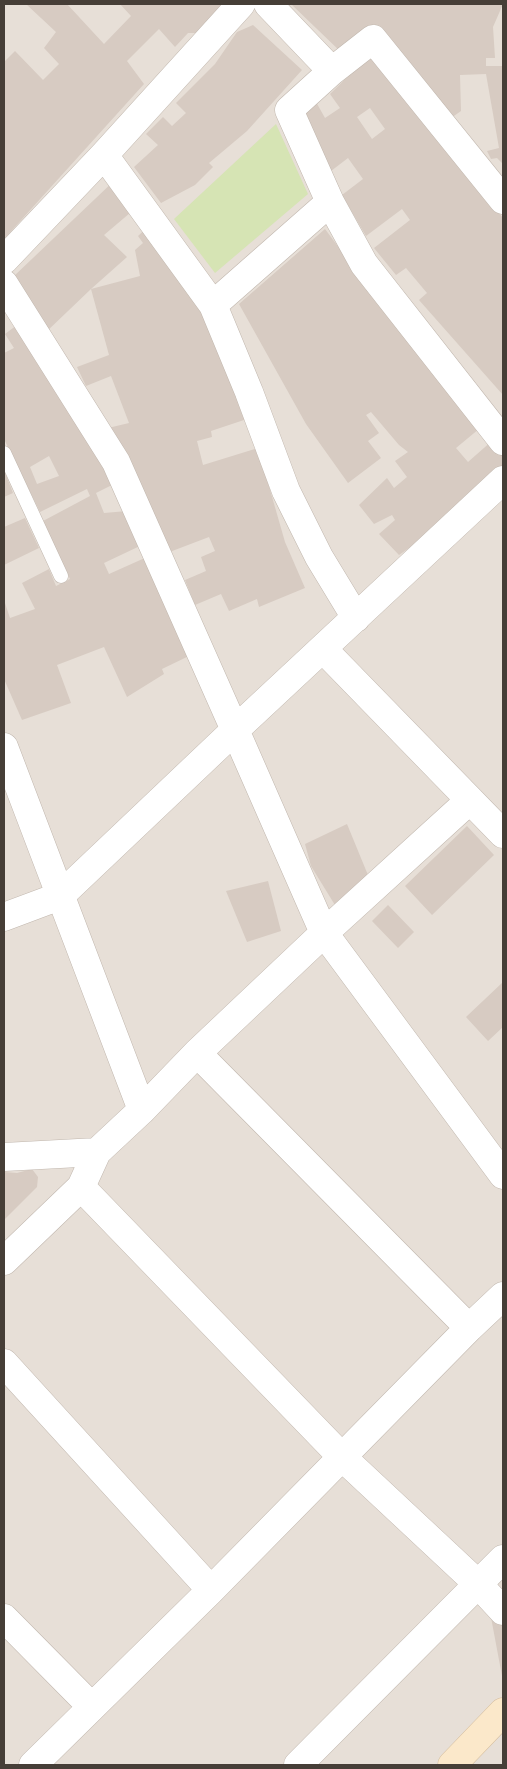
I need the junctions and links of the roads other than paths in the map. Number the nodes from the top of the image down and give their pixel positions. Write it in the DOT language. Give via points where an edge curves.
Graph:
graph roads {
  1 [pos="241,4"];
  2 [pos="268,4"];
  3 [pos="332,71"];
  4 [pos="104,155"];
  5 [pos="503,200"];
  6 [pos="330,202"];
  7 [pos="4,260"];
  8 [pos="4,284"];
  9 [pos="213,305"];
  10 [pos="503,441"];
  11 [pos="4,453"];
  12 [pos="503,480"];
  13 [pos="61,576"];
  14 [pos="356,618"];
  15 [pos="323,649"];
  16 [pos="235,730"];
  17 [pos="4,747"];
  18 [pos="470,800"];
  19 [pos="503,834"];
  20 [pos="60,896"];
  21 [pos="4,917"];
  22 [pos="324,933"];
  23 [pos="196,1053"];
  24 [pos="142,1110"];
  25 [pos="97,1152"];
  26 [pos="4,1157"];
  27 [pos="503,1175"];
  28 [pos="81,1187"];
  29 [pos="4,1261"];
  30 [pos="503,1296"];
  31 [pos="469,1328"];
  32 [pos="4,1363"];
  33 [pos="342,1456"];
  34 [pos="503,1560"];
  35 [pos="478,1584"];
  36 [pos="211,1590"];
  37 [pos="503,1611"];
  38 [pos="4,1618"];
  39 [pos="91,1706"];
  40 [pos="503,1712"];
  41 [pos="33,1765"];
  42 [pos="298,1765"];
  43 [pos="452,1765"];
  1 -- 4 [label="street"];
  2 -- 3 [label="street"];
  3 -- 5 [label="street" via="372,40"];
  3 -- 6 [label="street" via="289,110"];
  4 -- 7 [label="street"];
  4 -- 9 [label="street"];
  6 -- 9 [label="street"];
  6 -- 10 [label="street" via="364,264"];
  8 -- 16 [label="street" via="116,462"];
  9 -- 14 [label="street" via="286,491 319,557"];
  11 -- 13 [label="lane"];
  12 -- 14 [label="street"];
  14 -- 15 [label="street"];
  15 -- 16 [label="street"];
  15 -- 18 [label="street"];
  16 -- 20 [label="street"];
  16 -- 22 [label="street"];
  17 -- 20 [label="street"];
  18 -- 19 [label="street"];
  18 -- 22 [label="street"];
  20 -- 21 [label="street"];
  20 -- 24 [label="street"];
  22 -- 23 [label="street"];
  22 -- 27 [label="street"];
  23 -- 24 [label="street"];
  23 -- 31 [label="street"];
  24 -- 25 [label="street"];
  25 -- 26 [label="street"];
  25 -- 28 [label="street"];
  28 -- 29 [label="street"];
  28 -- 33 [label="street"];
  30 -- 31 [label="street"];
  31 -- 33 [label="street"];
  32 -- 36 [label="street"];
  33 -- 35 [label="street"];
  33 -- 36 [label="street"];
  34 -- 35 [label="street"];
  35 -- 37 [label="street"];
  35 -- 42 [label="street"];
  36 -- 39 [label="street"];
  38 -- 39 [label="street"];
  39 -- 41 [label="street"];
  40 -- 43 [label="main road"];
}
